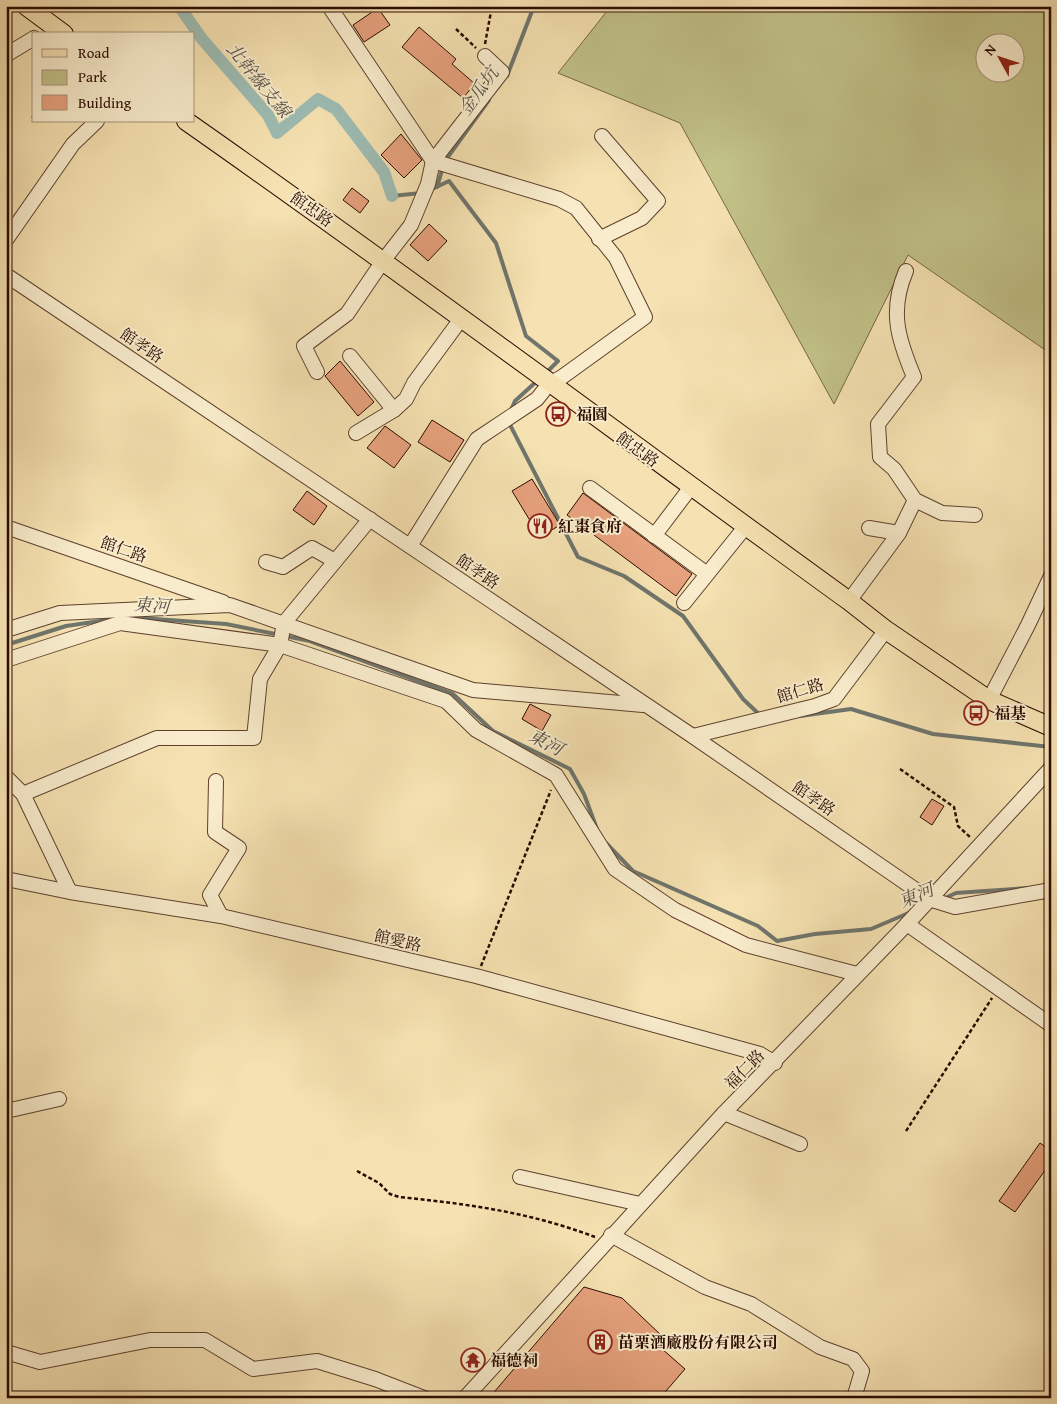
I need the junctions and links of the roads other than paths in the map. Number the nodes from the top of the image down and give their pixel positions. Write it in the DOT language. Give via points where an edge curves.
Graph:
graph roads {
  1 [pos="26,6"];
  2 [pos="329,6"];
  3 [pos="52,31"];
  4 [pos="32,39"];
  5 [pos="6,55"];
  6 [pos="485,56"];
  7 [pos="96,122"];
  8 [pos="187,122"];
  9 [pos="602,136"];
  10 [pos="433,161"];
  11 [pos="599,239"];
  12 [pos="6,240"];
  13 [pos="383,261"];
  14 [pos="906,271"];
  15 [pos="6,275"];
  16 [pos="461,319"];
  17 [pos="350,356"];
  18 [pos="316,372"];
  19 [pos="549,384"];
  20 [pos="394,410"];
  21 [pos="356,432"];
  22 [pos="691,487"];
  23 [pos="590,488"];
  24 [pos="915,500"];
  25 [pos="975,515"];
  26 [pos="370,519"];
  27 [pos="746,526"];
  28 [pos="6,527"];
  29 [pos="869,528"];
  30 [pos="899,533"];
  31 [pos="654,536"];
  32 [pos="410,546"];
  33 [pos="335,561"];
  34 [pos="266,562"];
  35 [pos="707,574"];
  36 [pos="1051,576"];
  37 [pos="849,600"];
  38 [pos="684,603"];
  39 [pos="230,604"];
  40 [pos="284,623"];
  41 [pos="6,630"];
  42 [pos="886,630"];
  43 [pos="280,645"];
  44 [pos="6,660"];
  45 [pos="989,700"];
  46 [pos="644,705"];
  47 [pos="1051,727"];
  48 [pos="693,736"];
  49 [pos="1051,768"];
  50 [pos="6,777"];
  51 [pos="216,781"];
  52 [pos="23,794"];
  53 [pos="6,879"];
  54 [pos="1051,890"];
  55 [pos="70,892"];
  56 [pos="929,899"];
  57 [pos="221,916"];
  58 [pos="907,924"];
  59 [pos="857,974"];
  60 [pos="1051,1025"];
  61 [pos="775,1063"];
  62 [pos="59,1099"];
  63 [pos="6,1111"];
  64 [pos="724,1113"];
  65 [pos="800,1144"];
  66 [pos="520,1177"];
  67 [pos="640,1204"];
  68 [pos="609,1238"];
  69 [pos="6,1352"];
  70 [pos="424,1398"];
  71 [pos="465,1398"];
  72 [pos="854,1398"];
  1 -- 3 [label="main road"];
  2 -- 10 [label="street"];
  4 -- 5 [label="street"];
  6 -- 10 [label="street" via="502,72"];
  7 -- 12 [label="street" via="74,144"];
  8 -- 13 [label="main road, 館忠路"];
  9 -- 11 [label="street" via="658,201 642,218"];
  10 -- 11 [label="street" via="559,199 576,208"];
  10 -- 13 [label="street" via="428,184 411,225"];
  11 -- 19 [label="street" via="616,258 645,317"];
  13 -- 16 [label="main road, 館忠路"];
  13 -- 18 [label="street" via="346,314 304,346"];
  14 -- 24 [label="street" via="898,291 899,343 914,377 878,424 880,457 894,469"];
  15 -- 26 [label="street, 館孝路"];
  16 -- 19 [label="main road, 館忠路"];
  16 -- 20 [label="street" via="406,399"];
  17 -- 20 [label="street"];
  19 -- 22 [label="main road, 館忠路"];
  19 -- 32 [label="street" via="537,399 477,439"];
  20 -- 21 [label="street"];
  22 -- 27 [label="main road, 館忠路"];
  22 -- 31 [label="street"];
  23 -- 31 [label="street"];
  24 -- 25 [label="street" via="942,513"];
  24 -- 30 [label="street"];
  26 -- 32 [label="street, 館孝路"];
  26 -- 33 [label="street"];
  27 -- 35 [label="street"];
  27 -- 37 [label="main road, 館忠路"];
  28 -- 39 [label="street, 館仁路"];
  29 -- 30 [label="street"];
  30 -- 37 [label="street"];
  31 -- 35 [label="street"];
  32 -- 46 [label="street, 館孝路"];
  33 -- 34 [label="street" via="312,548 283,567"];
  33 -- 40 [label="street"];
  35 -- 38 [label="street"];
  36 -- 45 [label="street"];
  37 -- 42 [label="main road, 館忠路"];
  39 -- 40 [label="street, 館仁路"];
  39 -- 41 [label="street" via="60,613"];
  40 -- 43 [label="street"];
  40 -- 46 [label="street, 館仁路" via="473,690"];
  42 -- 45 [label="main road, 館忠路"];
  42 -- 48 [label="street, 館仁路" via="834,699"];
  43 -- 44 [label="street" via="120,623"];
  43 -- 52 [label="street" via="260,680 254,738 156,738"];
  43 -- 59 [label="street" via="446,701 476,730 556,775 615,868 676,910 746,945"];
  45 -- 47 [label="main road, 館忠路"];
  46 -- 48 [label="street, 館孝路"];
  48 -- 56 [label="street, 館孝路"];
  49 -- 56 [label="street, 福仁路"];
  50 -- 52 [label="street"];
  51 -- 57 [label="street" via="215,832 239,848 210,895"];
  52 -- 55 [label="street"];
  53 -- 55 [label="street, 館愛路"];
  54 -- 56 [label="street, 館孝路" via="955,906"];
  55 -- 57 [label="street, 館愛路"];
  56 -- 58 [label="street, 福仁路"];
  57 -- 61 [label="street, 館愛路" via="476,976 760,1054"];
  58 -- 59 [label="street, 福仁路"];
  58 -- 60 [label="street"];
  59 -- 61 [label="street, 福仁路"];
  61 -- 64 [label="street, 福仁路"];
  62 -- 63 [label="street"];
  64 -- 65 [label="street"];
  64 -- 67 [label="street, 福仁路"];
  66 -- 67 [label="street"];
  67 -- 68 [label="street, 福仁路"];
  68 -- 71 [label="street, 福仁路"];
  68 -- 72 [label="street" via="705,1287 751,1304 820,1347 852,1359 862,1371"];
  69 -- 70 [label="street" via="40,1362 150,1340 204,1340 253,1369 317,1361 375,1378"];
}
